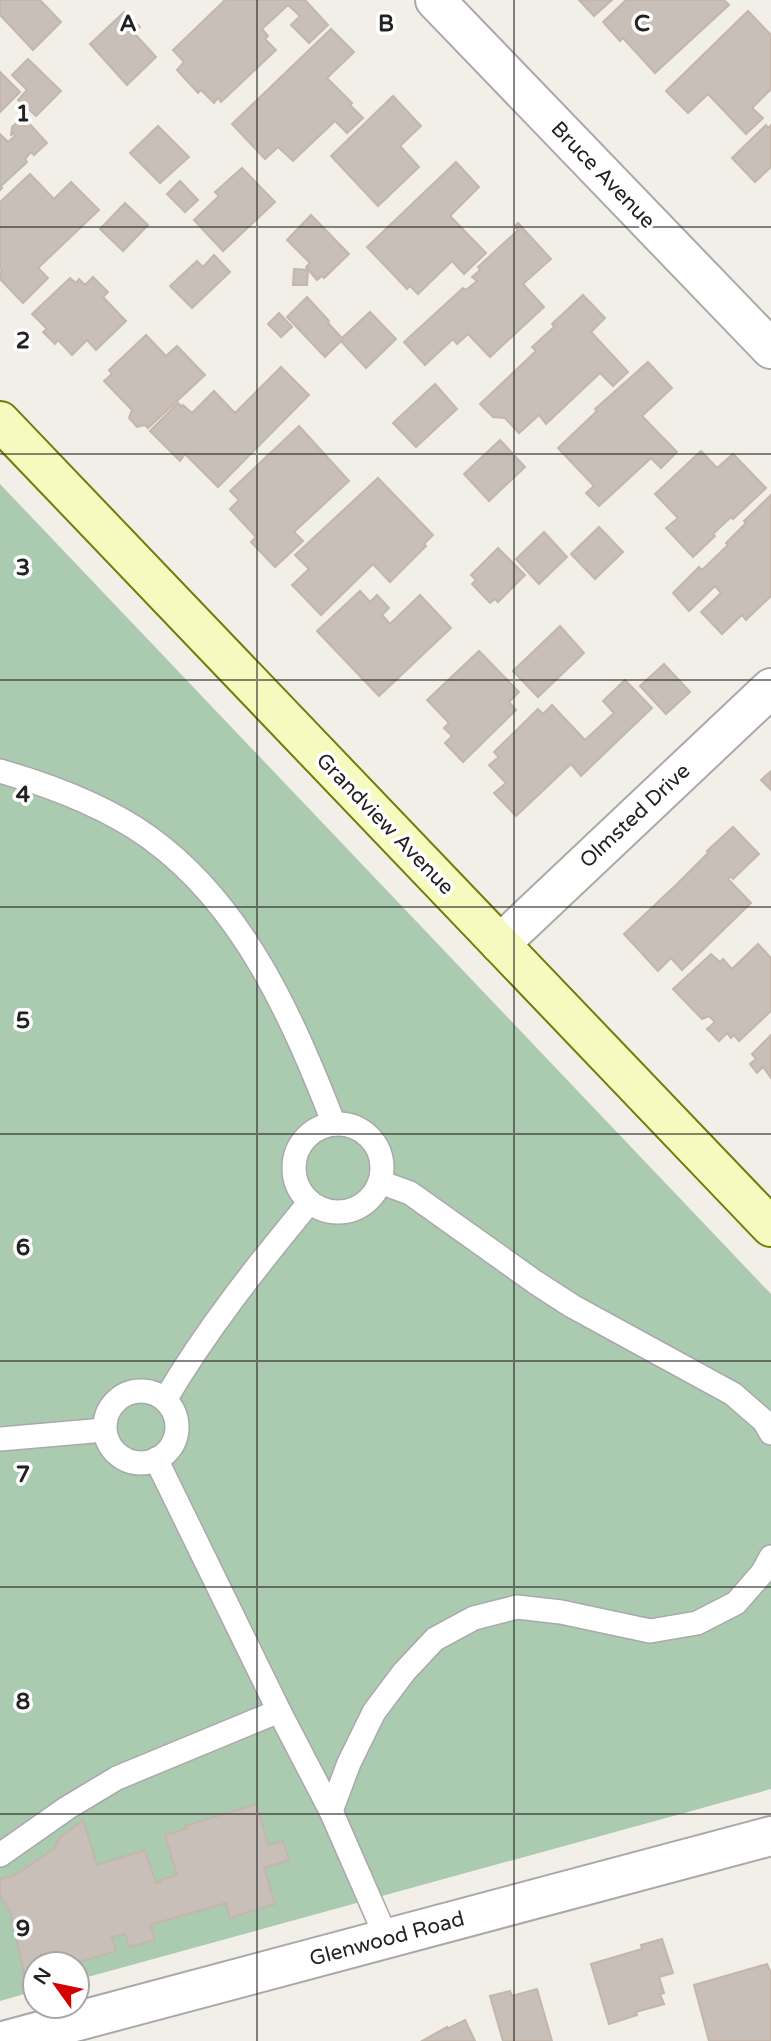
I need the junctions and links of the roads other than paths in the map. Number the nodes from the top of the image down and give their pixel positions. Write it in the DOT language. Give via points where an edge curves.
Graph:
graph roads {
  1 [pos="435,0"];
  2 [pos="771,349"];
  3 [pos="0,421"];
  4 [pos="771,688"];
  5 [pos="0,771"];
  6 [pos="500,944"];
  7 [pos="334,1124"];
  8 [pos="380,1182"];
  9 [pos="309,1203"];
  10 [pos="771,1227"];
  11 [pos="166,1400"];
  12 [pos="104,1430"];
  13 [pos="771,1433"];
  14 [pos="0,1439"];
  15 [pos="156,1459"];
  16 [pos="771,1557"];
  17 [pos="279,1711"];
  18 [pos="331,1811"];
  19 [pos="771,1836"];
  20 [pos="0,1855"];
  21 [pos="387,1939"];
  22 [pos="4,2041"];
  1 -- 2 [label="street, Bruce Avenue"];
  3 -- 6 [label="street, Grandview Avenue"];
  4 -- 6 [label="street, Olmsted Drive"];
  5 -- 7 [label="lane" via="40,783 116,817 148,837 205,888 233,923 281,1003"];
  6 -- 10 [label="street, Grandview Avenue"];
  7 -- 8 [label="lane" via="367,1134 382,1164"];
  7 -- 9 [label="lane" via="304,1139 295,1155 293,1172"];
  8 -- 9 [label="lane" via="372,1197 358,1208 341,1213"];
  8 -- 13 [label="lane" via="410,1193 572,1306 733,1394"];
  9 -- 11 [label="lane" via="219,1317"];
  11 -- 12 [label="lane" via="153,1392 126,1394 114,1402"];
  11 -- 15 [label="lane" via="178,1425 168,1451"];
  12 -- 14 [label="lane"];
  12 -- 15 [label="lane" via="117,1454 129,1461"];
  15 -- 17 [label="lane"];
  16 -- 18 [label="lane" via="736,1603 697,1623 650,1631 517,1607 474,1619 435,1639 374,1713"];
  17 -- 18 [label="lane"];
  17 -- 20 [label="lane" via="117,1778"];
  18 -- 21 [label="lane"];
  19 -- 21 [label="street, Glenwood Road"];
  21 -- 22 [label="street, Glenwood Road"];
}
